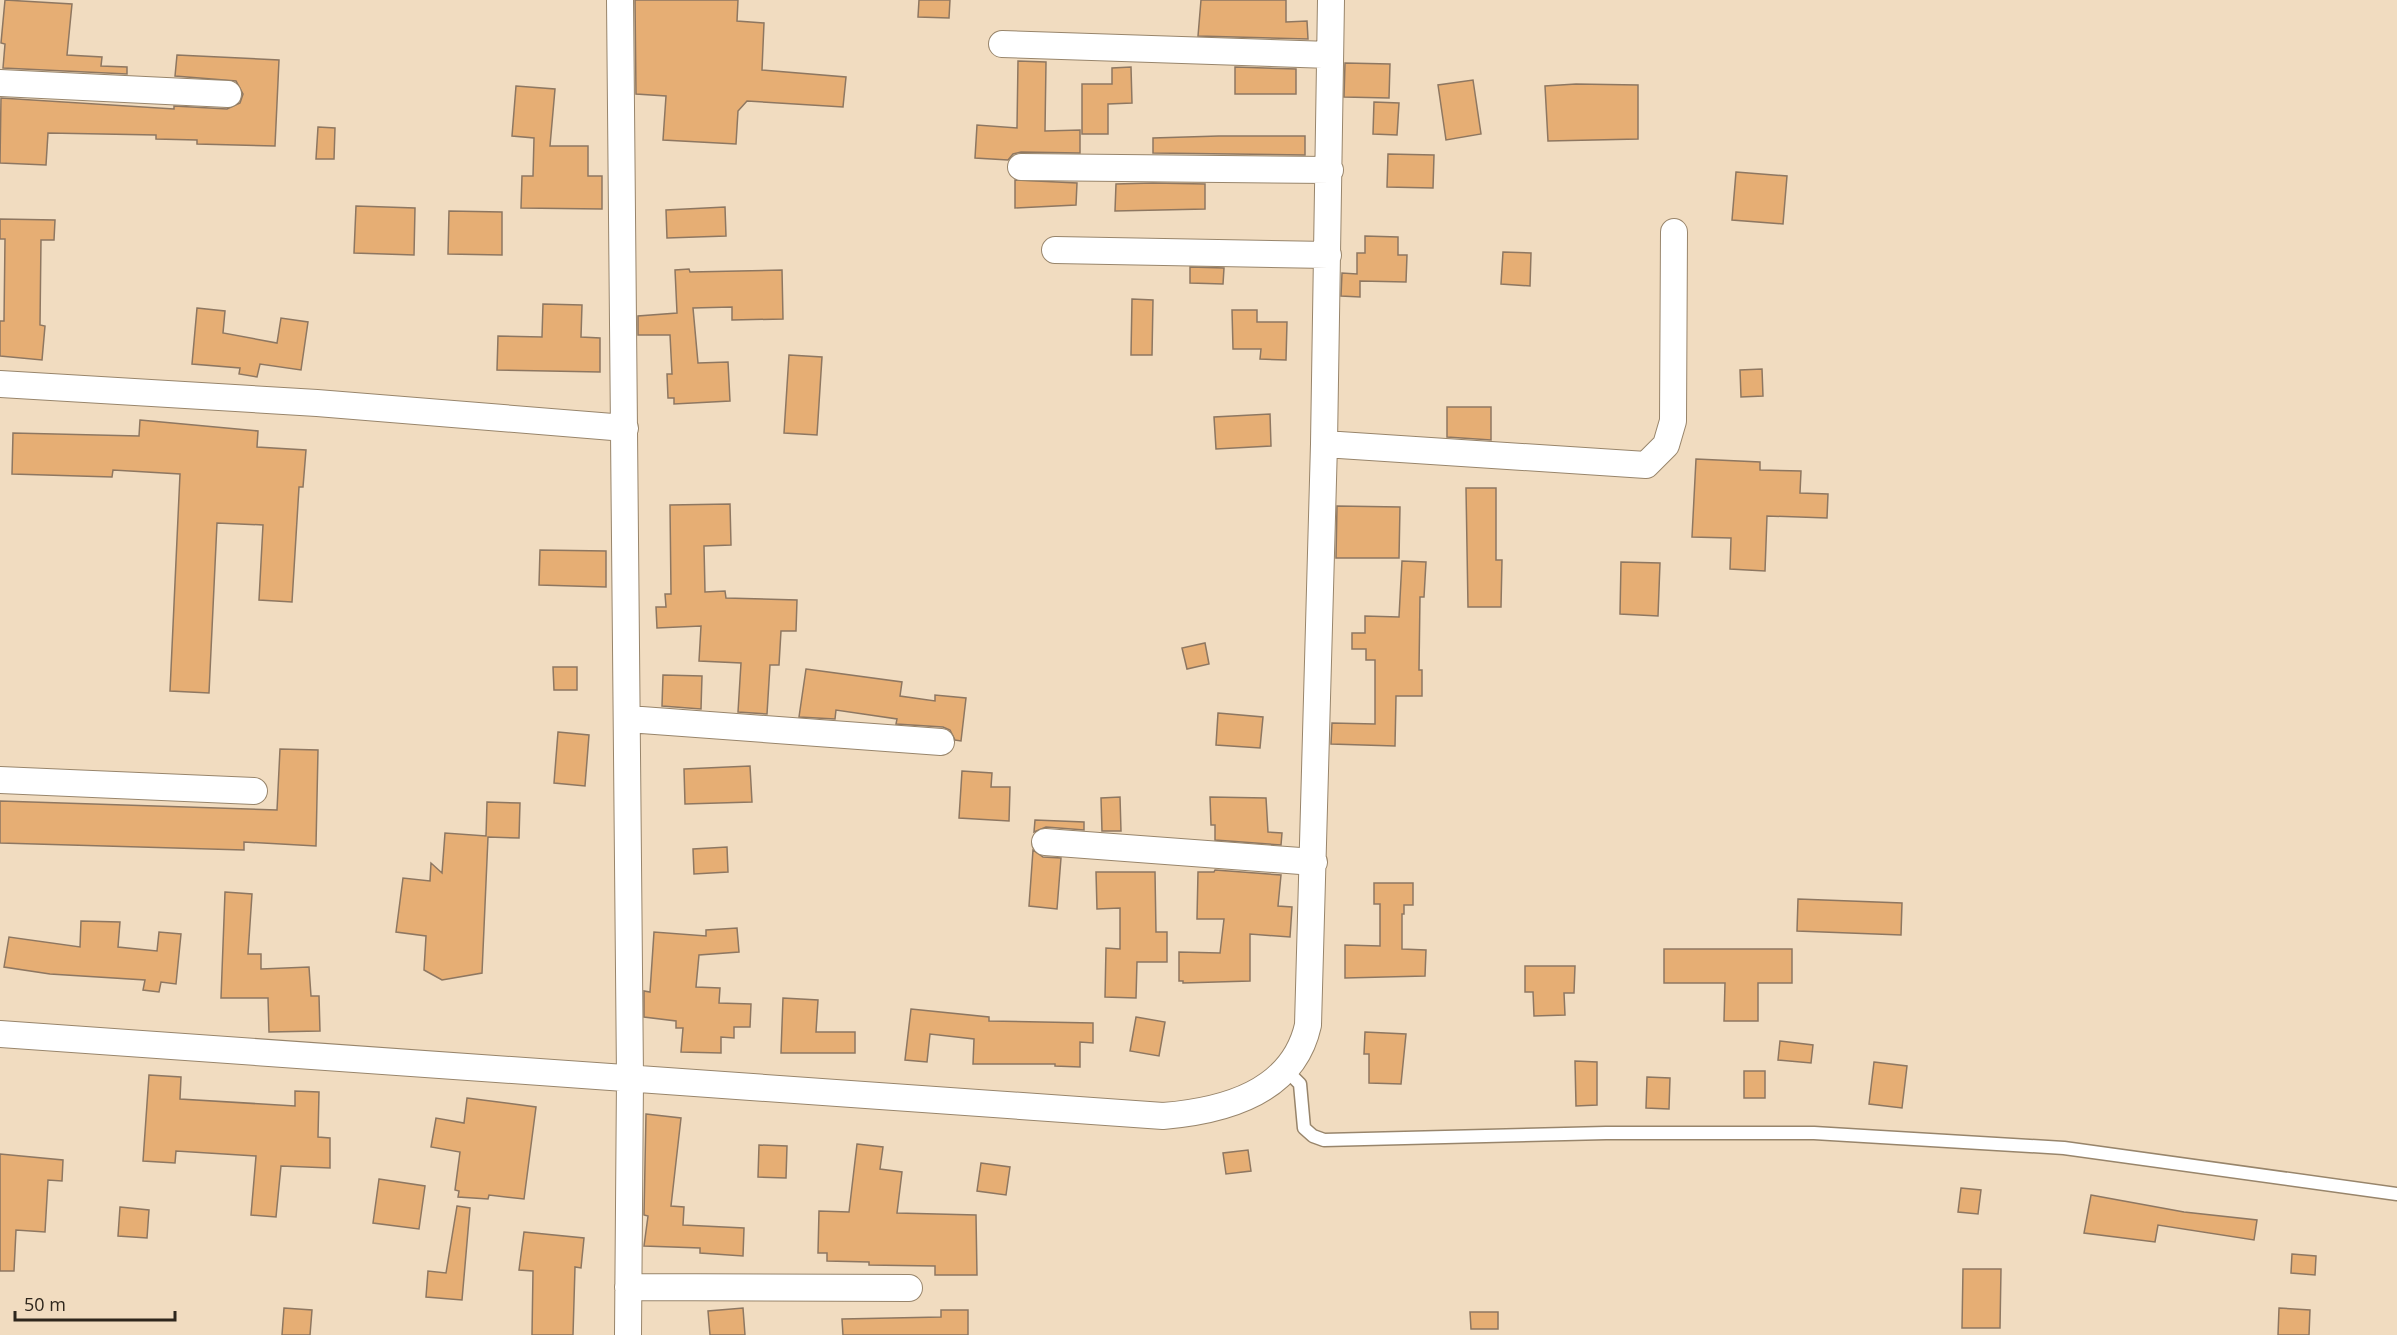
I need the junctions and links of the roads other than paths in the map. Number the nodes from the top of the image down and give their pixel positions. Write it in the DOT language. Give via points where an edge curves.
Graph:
graph roads {
  1 [pos="620,0"];
  2 [pos="1331,0"];
  3 [pos="1002,44"];
  4 [pos="1330,55"];
  5 [pos="0,83"];
  6 [pos="228,94"];
  7 [pos="1022,166"];
  8 [pos="1330,170"];
  9 [pos="1674,232"];
  10 [pos="1054,250"];
  11 [pos="1328,255"];
  12 [pos="0,384"];
  13 [pos="625,428"];
  14 [pos="1324,444"];
  15 [pos="628,719"];
  16 [pos="941,742"];
  17 [pos="0,780"];
  18 [pos="254,791"];
  19 [pos="1045,842"];
  20 [pos="1314,862"];
  21 [pos="0,1034"];
  22 [pos="1286,1070"];
  23 [pos="630,1078"];
  24 [pos="2397,1194"];
  25 [pos="628,1287"];
  26 [pos="909,1288"];
  27 [pos="628,1335"];
  1 -- 13 [label="street"];
  2 -- 4 [label="street"];
  3 -- 4 [label="street"];
  4 -- 8 [label="street"];
  5 -- 6 [label="street"];
  7 -- 8 [label="street"];
  8 -- 11 [label="street"];
  9 -- 14 [label="street" via="1673,421 1666,445 1646,465"];
  10 -- 11 [label="street"];
  11 -- 14 [label="street"];
  12 -- 13 [label="street" via="317,403"];
  13 -- 15 [label="street"];
  14 -- 20 [label="street"];
  15 -- 16 [label="street"];
  15 -- 23 [label="street"];
  17 -- 18 [label="street"];
  19 -- 20 [label="street"];
  20 -- 22 [label="street" via="1308,1025 1297,1057"];
  21 -- 23 [label="street"];
  22 -- 23 [label="street" via="1269,1085 1234,1104 1163,1116"];
  22 -- 24 [label="lane" via="1296,1077 1301,1091 1304,1128 1324,1140 1814,1133 2064,1148"];
  23 -- 25 [label="street"];
  25 -- 26 [label="street"];
  25 -- 27 [label="street"];
}
